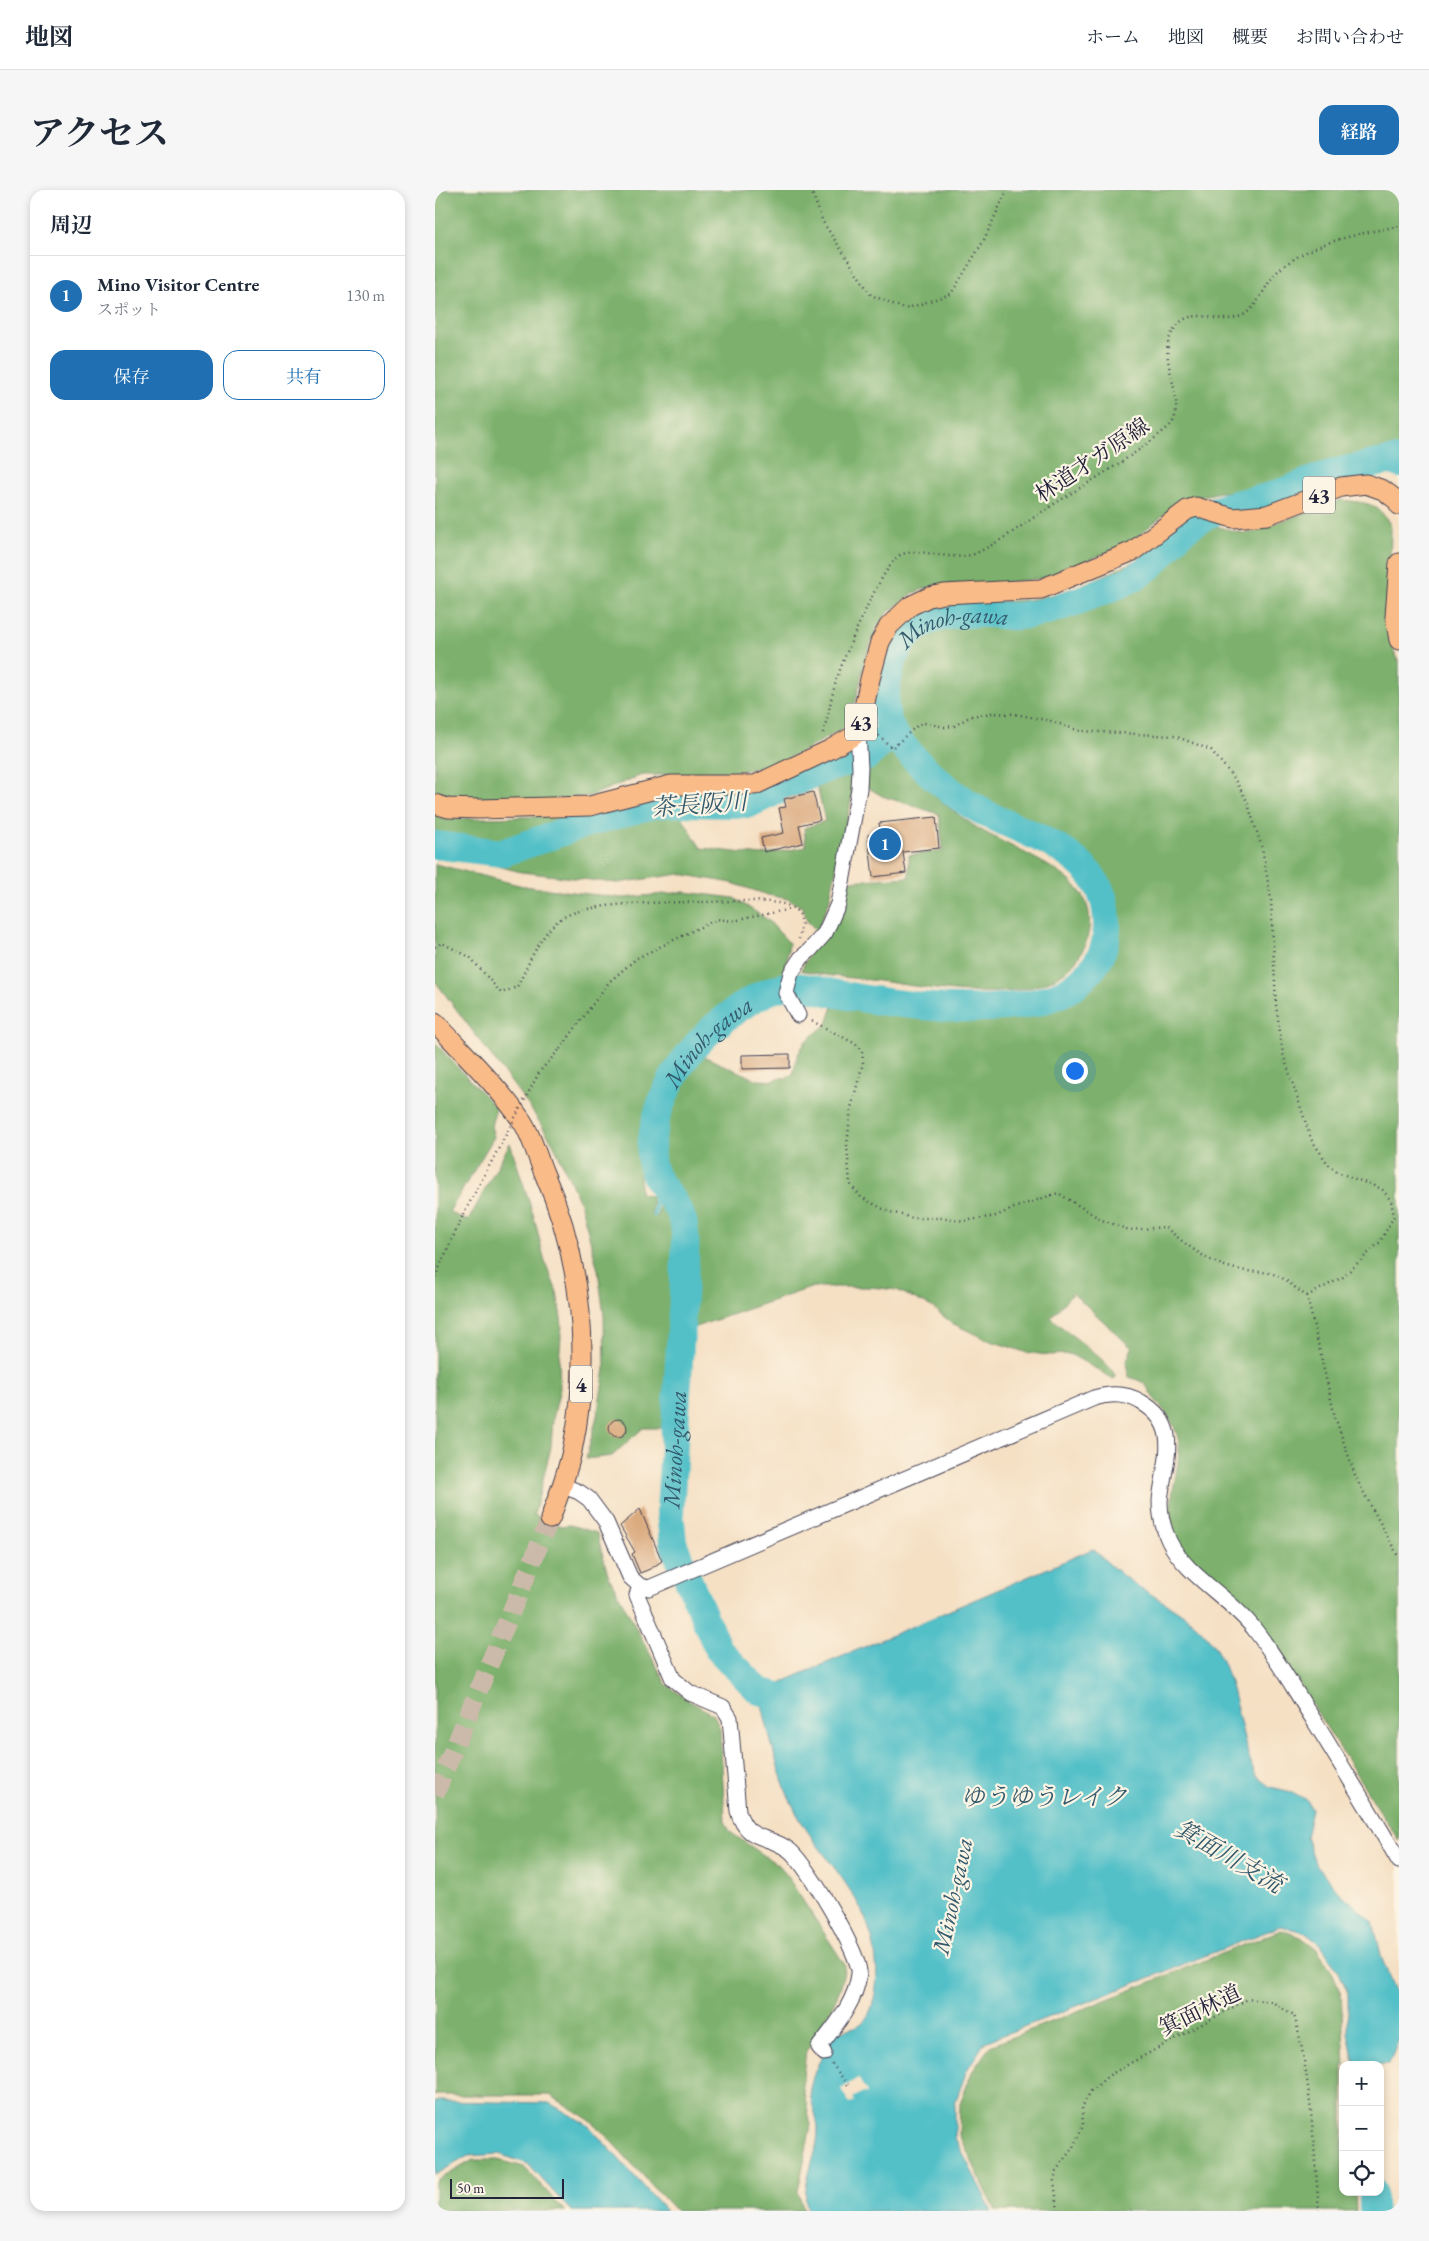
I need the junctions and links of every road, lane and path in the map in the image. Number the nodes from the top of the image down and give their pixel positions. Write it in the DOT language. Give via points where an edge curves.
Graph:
graph roads {
  1 [pos="811,190"];
  2 [pos="1007,190"];
  3 [pos="1399,226"];
  4 [pos="1399,505"];
  5 [pos="1399,563"];
  6 [pos="1399,640"];
  7 [pos="858,731"];
  8 [pos="880,736"];
  9 [pos="816,756"];
  10 [pos="435,804"];
  11 [pos="435,947"];
  12 [pos="798,1014"];
  13 [pos="435,1022"];
  14 [pos="435,1277"];
  15 [pos="1307,1296"];
  16 [pos="563,1481"];
  17 [pos="550,1519"];
  18 [pos="1399,1558"];
  19 [pos="640,1586"];
  20 [pos="1399,1861"];
  21 [pos="824,2053"];
  22 [pos="848,2085"];
  23 [pos="1058,2211"];
  24 [pos="1319,2211"];
  1 -- 2 [label="path" via="823,222 871,295 905,308 951,294 983,242"];
  3 -- 9 [label="path, 林道才ガ原線" via="1338,238 1298,258 1277,273 1247,313 1238,318 1197,315 1178,324 1167,346 1174,418 1165,429 1119,462 974,554 952,557 907,553 893,560 849,645"];
  4 -- 7 [label="main road, 43" via="1383,490 1366,484 1341,487 1267,515 1233,518 1196,507 1187,510 1133,552 1041,589 929,597 910,606 889,626 880,642"];
  5 -- 6 [label="main road" via="1395,617"];
  7 -- 9 [label="main road, 43" via="849,740"];
  7 -- 12 [label="street" via="860,760 855,818 835,912 822,938 791,973 786,993"];
  8 -- 15 [label="path" via="892,748 922,723 945,728 975,715 1015,714 1079,731 1175,736 1211,750 1234,778 1247,801 1262,848 1271,900 1276,1005 1283,1054 1311,1139 1337,1172 1382,1189 1391,1201 1394,1216 1380,1242 1343,1277"];
  9 -- 10 [label="main road, 43" via="755,785 671,785 590,806 479,809 448,808"];
  11 -- 14 [label="path, bridge" via="443,943 470,957 501,993 517,987 542,940 562,918 578,912 620,904 736,900 777,903 792,908 733,921 717,919 637,958 609,982 540,1071 463,1215"];
  12 -- 15 [label="path" via="862,1050 863,1063 851,1108 847,1145 850,1184 861,1198 887,1211 913,1218 964,1221 996,1216 1058,1193 1102,1220 1129,1230 1165,1227 1199,1255 1241,1270 1260,1271 1282,1278"];
  13 -- 16 [label="main road, 4" via="523,1123 555,1198 570,1250 581,1314 582,1378 575,1436"];
  15 -- 18 [label="path" via="1335,1417 1357,1478"];
  16 -- 17 [label="main road, 4"];
  16 -- 19 [label="street" via="597,1508 631,1577"];
  19 -- 20 [label="street" via="654,1588 1094,1398 1112,1394 1128,1396 1154,1412 1167,1436 1169,1452 1160,1512 1170,1542 1187,1566 1225,1597 1255,1630"];
  19 -- 21 [label="street" via="637,1595 673,1679 690,1693 723,1707 729,1714 738,1811 742,1822 754,1835 785,1847 793,1854 826,1902 859,1963 850,2002 819,2047"];
  21 -- 22 [label="path"];
  23 -- 24 [label="path, 箕面林道" via="1053,2181 1083,2126 1082,2107 1091,2091 1108,2076 1248,1998 1272,2002 1295,2015 1314,2144"];
}
